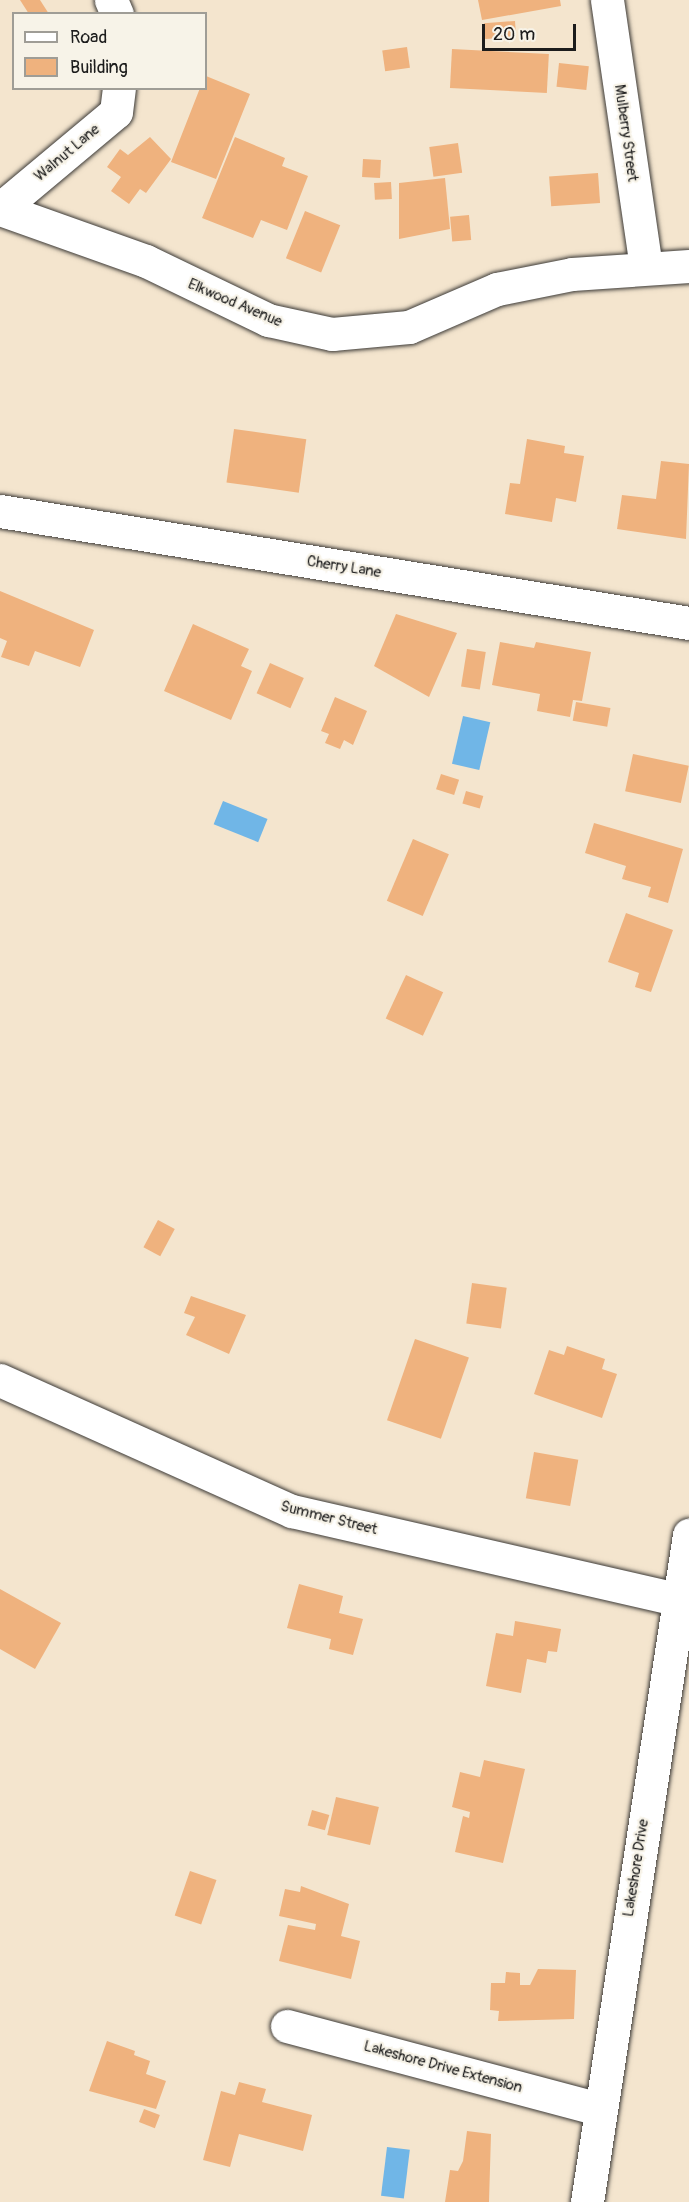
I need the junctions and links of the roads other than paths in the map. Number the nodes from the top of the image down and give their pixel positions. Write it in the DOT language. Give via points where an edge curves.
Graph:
graph roads {
  1 [pos="607,0"];
  2 [pos="119,90"];
  3 [pos="0,209"];
  4 [pos="646,266"];
  5 [pos="689,266"];
  6 [pos="0,511"];
  7 [pos="689,623"];
  8 [pos="0,1380"];
  9 [pos="689,1535"];
  10 [pos="677,1599"];
  11 [pos="287,2026"];
  12 [pos="599,2109"];
  13 [pos="587,2202"];
  1 -- 4 [label="street, Mulberry Street"];
  2 -- 3 [label="street, Walnut Lane" via="116,112"];
  3 -- 4 [label="street, Elkwood Avenue" via="146,261 268,320 332,334 409,327 497,289"];
  4 -- 5 [label="street, Elkwood Avenue"];
  6 -- 7 [label="street, Cherry Lane"];
  8 -- 10 [label="street, Summer Street" via="292,1511"];
  9 -- 10 [label="street, Lakeshore Drive"];
  10 -- 12 [label="street, Lakeshore Drive"];
  11 -- 12 [label="street, Lakeshore Drive Extension"];
  12 -- 13 [label="street, Lakeshore Drive"];
}
